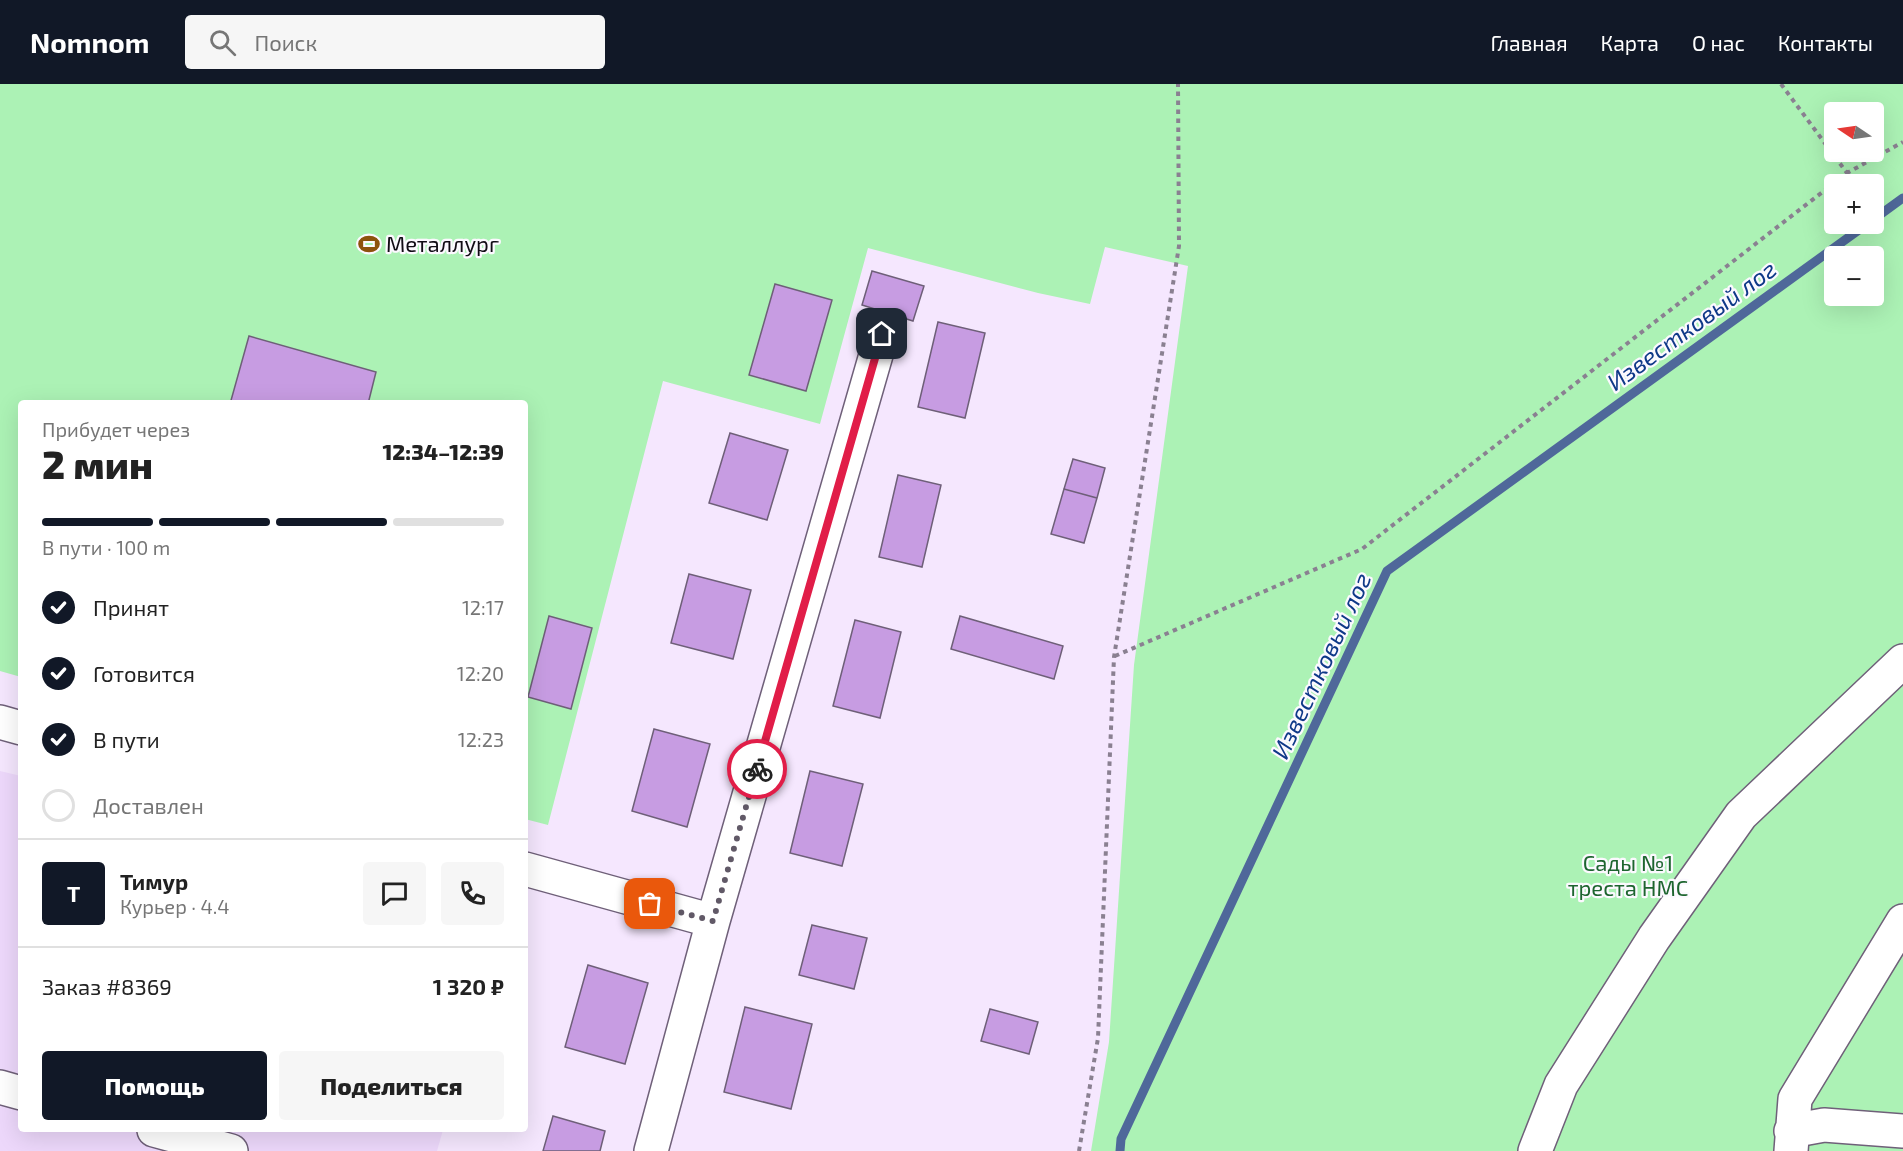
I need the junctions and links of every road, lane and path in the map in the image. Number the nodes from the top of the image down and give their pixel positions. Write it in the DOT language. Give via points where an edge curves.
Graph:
graph roads {
  1 [pos="1178,84"];
  2 [pos="1781,84"];
  3 [pos="1903,142"];
  4 [pos="1847,173"];
  5 [pos="882,334"];
  6 [pos="1114,657"];
  7 [pos="1903,661"];
  8 [pos="0,722"];
  9 [pos="18,727"];
  10 [pos="528,870"];
  11 [pos="713,921"];
  12 [pos="1903,921"];
  13 [pos="0,1087"];
  14 [pos="18,1092"];
  15 [pos="1903,1131"];
  16 [pos="161,1132"];
  17 [pos="1791,1141"];
  18 [pos="231,1151"];
  19 [pos="651,1151"];
  20 [pos="1079,1151"];
  21 [pos="1535,1151"];
  1 -- 6 [label="path" via="1179,246"];
  2 -- 4 [label="path"];
  3 -- 4 [label="path"];
  4 -- 6 [label="path" via="1362,549"];
  5 -- 11 [label="street"];
  6 -- 20 [label="path" via="1098,1038"];
  7 -- 21 [label="street" via="1741,815 1654,938 1561,1085"];
  8 -- 9 [label="street"];
  10 -- 11 [label="street"];
  11 -- 19 [label="street"];
  12 -- 17 [label="street" via="1795,1099"];
  13 -- 14 [label="street"];
  15 -- 17 [label="street" via="1824,1125"];
  16 -- 18 [label="street"];
}
